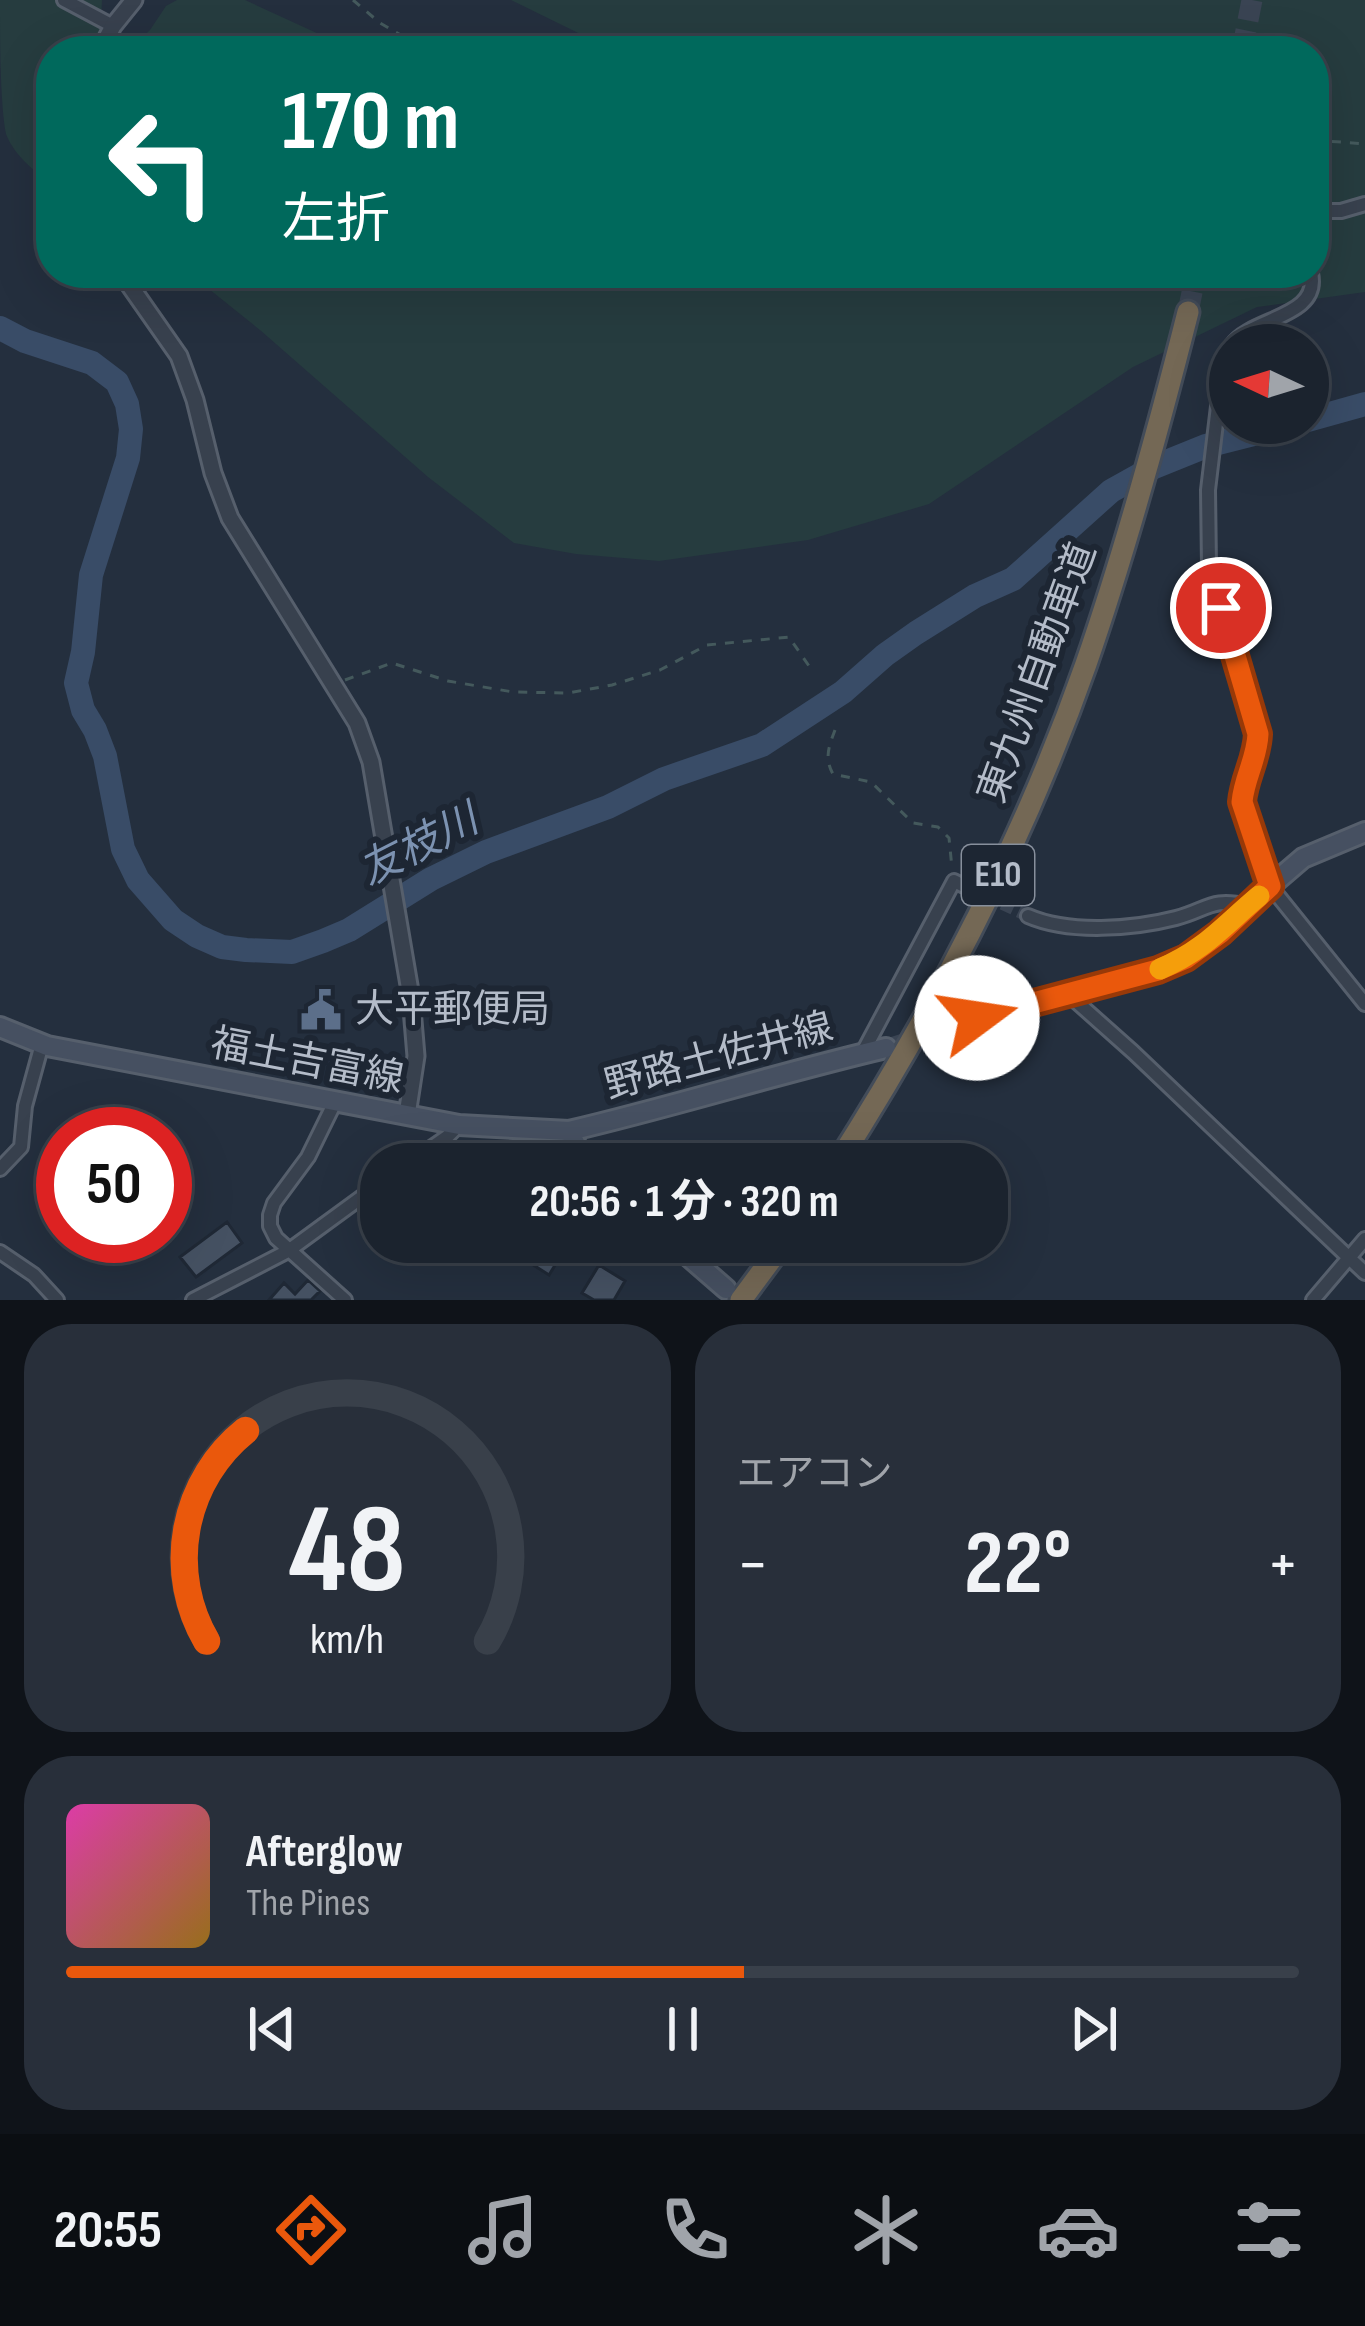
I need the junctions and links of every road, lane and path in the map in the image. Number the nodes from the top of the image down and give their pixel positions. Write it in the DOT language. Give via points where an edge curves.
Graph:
graph roads {
  1 [pos="64,0"];
  2 [pos="134,0"];
  3 [pos="353,0"];
  4 [pos="113,26"];
  5 [pos="108,36"];
  6 [pos="403,36"];
  7 [pos="1329,141"];
  8 [pos="1365,144"];
  9 [pos="1365,204"];
  10 [pos="1329,211"];
  11 [pos="131,288"];
  12 [pos="1311,288"];
  13 [pos="1187,312"];
  14 [pos="1260,324"];
  15 [pos="1214,444"];
  16 [pos="808,666"];
  17 [pos="334,684"];
  18 [pos="835,730"];
  19 [pos="1365,832"];
  20 [pos="954,881"];
  21 [pos="1270,886"];
  22 [pos="972,890"];
  23 [pos="1247,906"];
  24 [pos="1028,916"];
  25 [pos="1069,995"];
  26 [pos="1365,1004"];
  27 [pos="977,1018"];
  28 [pos="0,1027"];
  29 [pos="42,1044"];
  30 [pos="886,1048"];
  31 [pos="862,1054"];
  32 [pos="335,1102"];
  33 [pos="407,1114"];
  34 [pos="459,1125"];
  35 [pos="569,1131"];
  36 [pos="438,1143"];
  37 [pos="575,1143"];
  38 [pos="851,1143"];
  39 [pos="0,1169"];
  40 [pos="360,1198"];
  41 [pos="1365,1239"];
  42 [pos="288,1251"];
  43 [pos="0,1252"];
  44 [pos="1348,1259"];
  45 [pos="697,1263"];
  46 [pos="763,1263"];
  47 [pos="1365,1273"];
  48 [pos="733,1294"];
  49 [pos="57,1300"];
  50 [pos="193,1300"];
  51 [pos="345,1300"];
  52 [pos="1313,1300"];
  1 -- 4 [label="street"];
  2 -- 4 [label="street"];
  3 -- 6 [label="path"];
  4 -- 5 [label="street"];
  7 -- 8 [label="path"];
  9 -- 10 [label="street"];
  11 -- 17 [label="street" via="179,356 230,518"];
  12 -- 14 [label="street" via="1308,299"];
  13 -- 38 [label="highway, 東九州自動車道 / E10" via="1077,689 1000,872"];
  15 -- 21 [label="street" via="1208,566 1258,734 1242,802"];
  16 -- 17 [label="path" via="789,637 707,645 660,670 568,693 448,681 392,663"];
  17 -- 33 [label="street" via="371,762 411,997 416,1056"];
  18 -- 20 [label="path" via="827,750 833,774 871,782 914,823 938,827 949,838"];
  19 -- 21 [label="main road" via="1303,858"];
  20 -- 22 [label="street"];
  20 -- 31 [label="street"];
  21 -- 23 [label="main road"];
  21 -- 26 [label="street"];
  23 -- 24 [label="street" via="1224,900 1132,926 1050,926"];
  23 -- 25 [label="main road" via="1186,958"];
  25 -- 27 [label="main road"];
  25 -- 44 [label="street"];
  28 -- 29 [label="main road, 福土吉富線"];
  29 -- 32 [label="main road, 福土吉富線"];
  29 -- 39 [label="street" via="21,1147"];
  30 -- 31 [label="main road, 野路土佐井線"];
  31 -- 35 [label="main road, 野路土佐井線"];
  32 -- 33 [label="main road, 福土吉富線"];
  32 -- 42 [label="street" via="274,1203 270,1226"];
  33 -- 34 [label="main road, 福土吉富線"];
  34 -- 35 [label="main road, 福土吉富線"];
  34 -- 36 [label="street"];
  35 -- 37 [label="main road"];
  40 -- 42 [label="street"];
  41 -- 44 [label="street"];
  42 -- 50 [label="street"];
  42 -- 51 [label="street"];
  43 -- 49 [label="street"];
  44 -- 47 [label="street"];
  44 -- 52 [label="street"];
  45 -- 48 [label="main road"];
  46 -- 48 [label="highway"];
}
